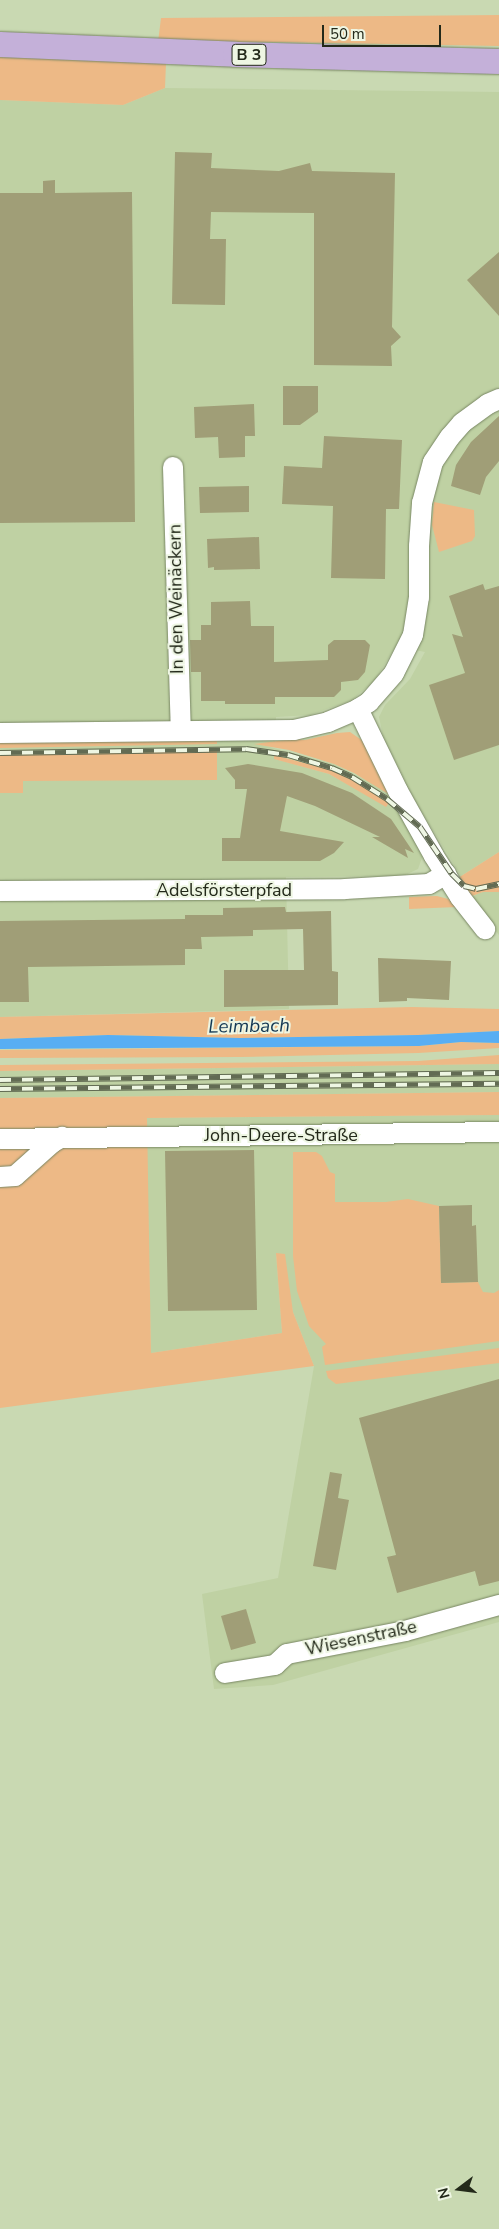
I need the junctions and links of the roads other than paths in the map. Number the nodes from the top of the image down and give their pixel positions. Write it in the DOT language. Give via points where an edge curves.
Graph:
graph roads {
  1 [pos="0,44"];
  2 [pos="499,61"];
  3 [pos="499,399"];
  4 [pos="173,468"];
  5 [pos="358,710"];
  6 [pos="181,731"];
  7 [pos="0,733"];
  8 [pos="446,874"];
  9 [pos="0,891"];
  10 [pos="485,929"];
  11 [pos="499,1132"];
  12 [pos="62,1137"];
  13 [pos="0,1138"];
  14 [pos="0,1177"];
  15 [pos="499,1606"];
  16 [pos="225,1672"];
  1 -- 2 [label="main road, B 3"];
  3 -- 5 [label="street" via="462,424 433,462 422,503 420,597 414,634 394,673"];
  4 -- 6 [label="street, In den Weinäckern"];
  5 -- 6 [label="street" via="328,722 294,730"];
  5 -- 8 [label="street" via="411,816"];
  6 -- 7 [label="street"];
  8 -- 9 [label="street, Adelsförsterpfad" via="429,884 345,889"];
  8 -- 10 [label="street"];
  11 -- 12 [label="street, John-Deere-Straße"];
  12 -- 13 [label="street, John-Deere-Straße"];
  12 -- 14 [label="street" via="15,1176"];
  15 -- 16 [label="street, Wiesenstraße" via="405,1630 287,1654 275,1665"];
}
